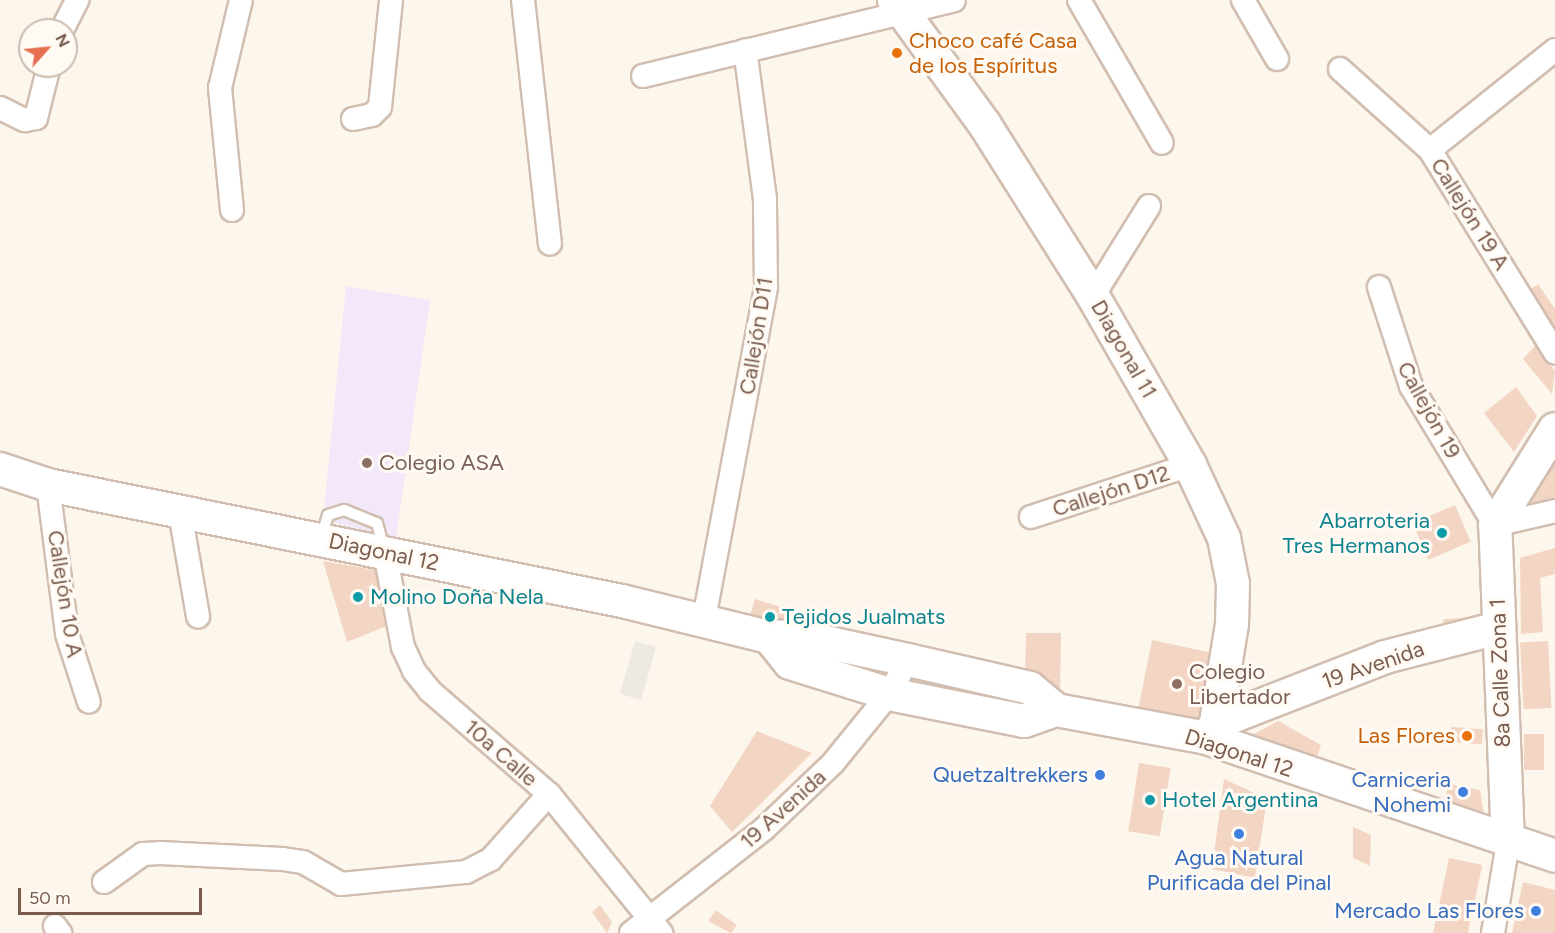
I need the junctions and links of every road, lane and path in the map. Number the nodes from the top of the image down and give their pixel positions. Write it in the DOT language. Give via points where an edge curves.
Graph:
graph roads {
  1 [pos="77,0"];
  2 [pos="241,0"];
  3 [pos="391,0"];
  4 [pos="523,0"];
  5 [pos="954,0"];
  6 [pos="1079,0"];
  7 [pos="1243,0"];
  8 [pos="898,5"];
  9 [pos="68,18"];
  10 [pos="745,50"];
  11 [pos="1555,50"];
  12 [pos="1277,59"];
  13 [pos="1340,69"];
  14 [pos="643,76"];
  15 [pos="46,78"];
  16 [pos="0,108"];
  17 [pos="353,119"];
  18 [pos="1162,144"];
  19 [pos="1431,150"];
  20 [pos="1149,206"];
  21 [pos="232,210"];
  22 [pos="549,244"];
  23 [pos="1379,287"];
  24 [pos="1093,296"];
  25 [pos="1555,352"];
  26 [pos="1555,429"];
  27 [pos="1190,465"];
  28 [pos="0,469"];
  29 [pos="48,485"];
  30 [pos="1555,511"];
  31 [pos="180,512"];
  32 [pos="1031,517"];
  33 [pos="1495,525"];
  34 [pos="385,553"];
  35 [pos="198,616"];
  36 [pos="704,619"];
  37 [pos="1498,628"];
  38 [pos="769,637"];
  39 [pos="908,660"];
  40 [pos="889,694"];
  41 [pos="89,702"];
  42 [pos="1056,710"];
  43 [pos="1212,730"];
  44 [pos="549,794"];
  45 [pos="1508,842"];
  46 [pos="1555,856"];
  47 [pos="104,882"];
  48 [pos="656,926"];
  49 [pos="631,933"];
  50 [pos="1493,933"];
  1 -- 9 [label="street"];
  2 -- 21 [label="street" via="220,88"];
  3 -- 17 [label="street" via="380,107 372,115"];
  4 -- 22 [label="street"];
  5 -- 8 [label="street"];
  6 -- 18 [label="street"];
  7 -- 12 [label="street"];
  8 -- 10 [label="street"];
  8 -- 24 [label="main road, Diagonal 11" via="985,125"];
  10 -- 14 [label="street"];
  10 -- 36 [label="street, Callejón D11" via="765,199 765,287"];
  11 -- 19 [label="street, Callejón 19 A"];
  13 -- 19 [label="street"];
  15 -- 16 [label="street" via="36,118 25,120"];
  19 -- 25 [label="street, Callejón 19 A"];
  20 -- 24 [label="street"];
  23 -- 33 [label="street, Callejón 19" via="1411,386"];
  24 -- 27 [label="main road, Diagonal 11"];
  26 -- 33 [label="main road"];
  27 -- 32 [label="street, Callejón D12"];
  27 -- 43 [label="main road, Diagonal 11" via="1224,537 1233,584"];
  28 -- 29 [label="main road, Diagonal 12"];
  29 -- 31 [label="main road, Diagonal 12"];
  29 -- 41 [label="street, Callejón 10 A" via="67,634"];
  30 -- 33 [label="street"];
  31 -- 34 [label="main road, Diagonal 12"];
  31 -- 35 [label="street"];
  33 -- 37 [label="main road, 8a Calle Zona 1"];
  34 -- 36 [label="main road, Diagonal 12"];
  34 -- 44 [label="street, 10a Calle" via="403,647 414,671 430,691"];
  36 -- 38 [label="main road, Diagonal 12"];
  37 -- 43 [label="main road, 19 Avenida" via="1385,657"];
  37 -- 45 [label="main road, 8a Calle Zona 1"];
  38 -- 39 [label="main road, Diagonal 12" via="797,636"];
  38 -- 40 [label="main road, Diagonal 12" via="790,663"];
  39 -- 40 [label="street, 19 Avenida"];
  39 -- 42 [label="main road, Diagonal 12" via="1030,688"];
  40 -- 42 [label="main road, Diagonal 12" via="1024,721"];
  40 -- 48 [label="street, 19 Avenida" via="818,778"];
  42 -- 43 [label="main road, Diagonal 12"];
  43 -- 45 [label="main road, Diagonal 12"];
  44 -- 47 [label="street" via="491,859 466,872 341,884 303,862 143,854"];
  44 -- 48 [label="street, 10a Calle"];
  45 -- 46 [label="main road, Diagonal 12"];
  45 -- 50 [label="street, 8a Calle Zona 1"];
  48 -- 49 [label="street, 19 Avenida"];
}
